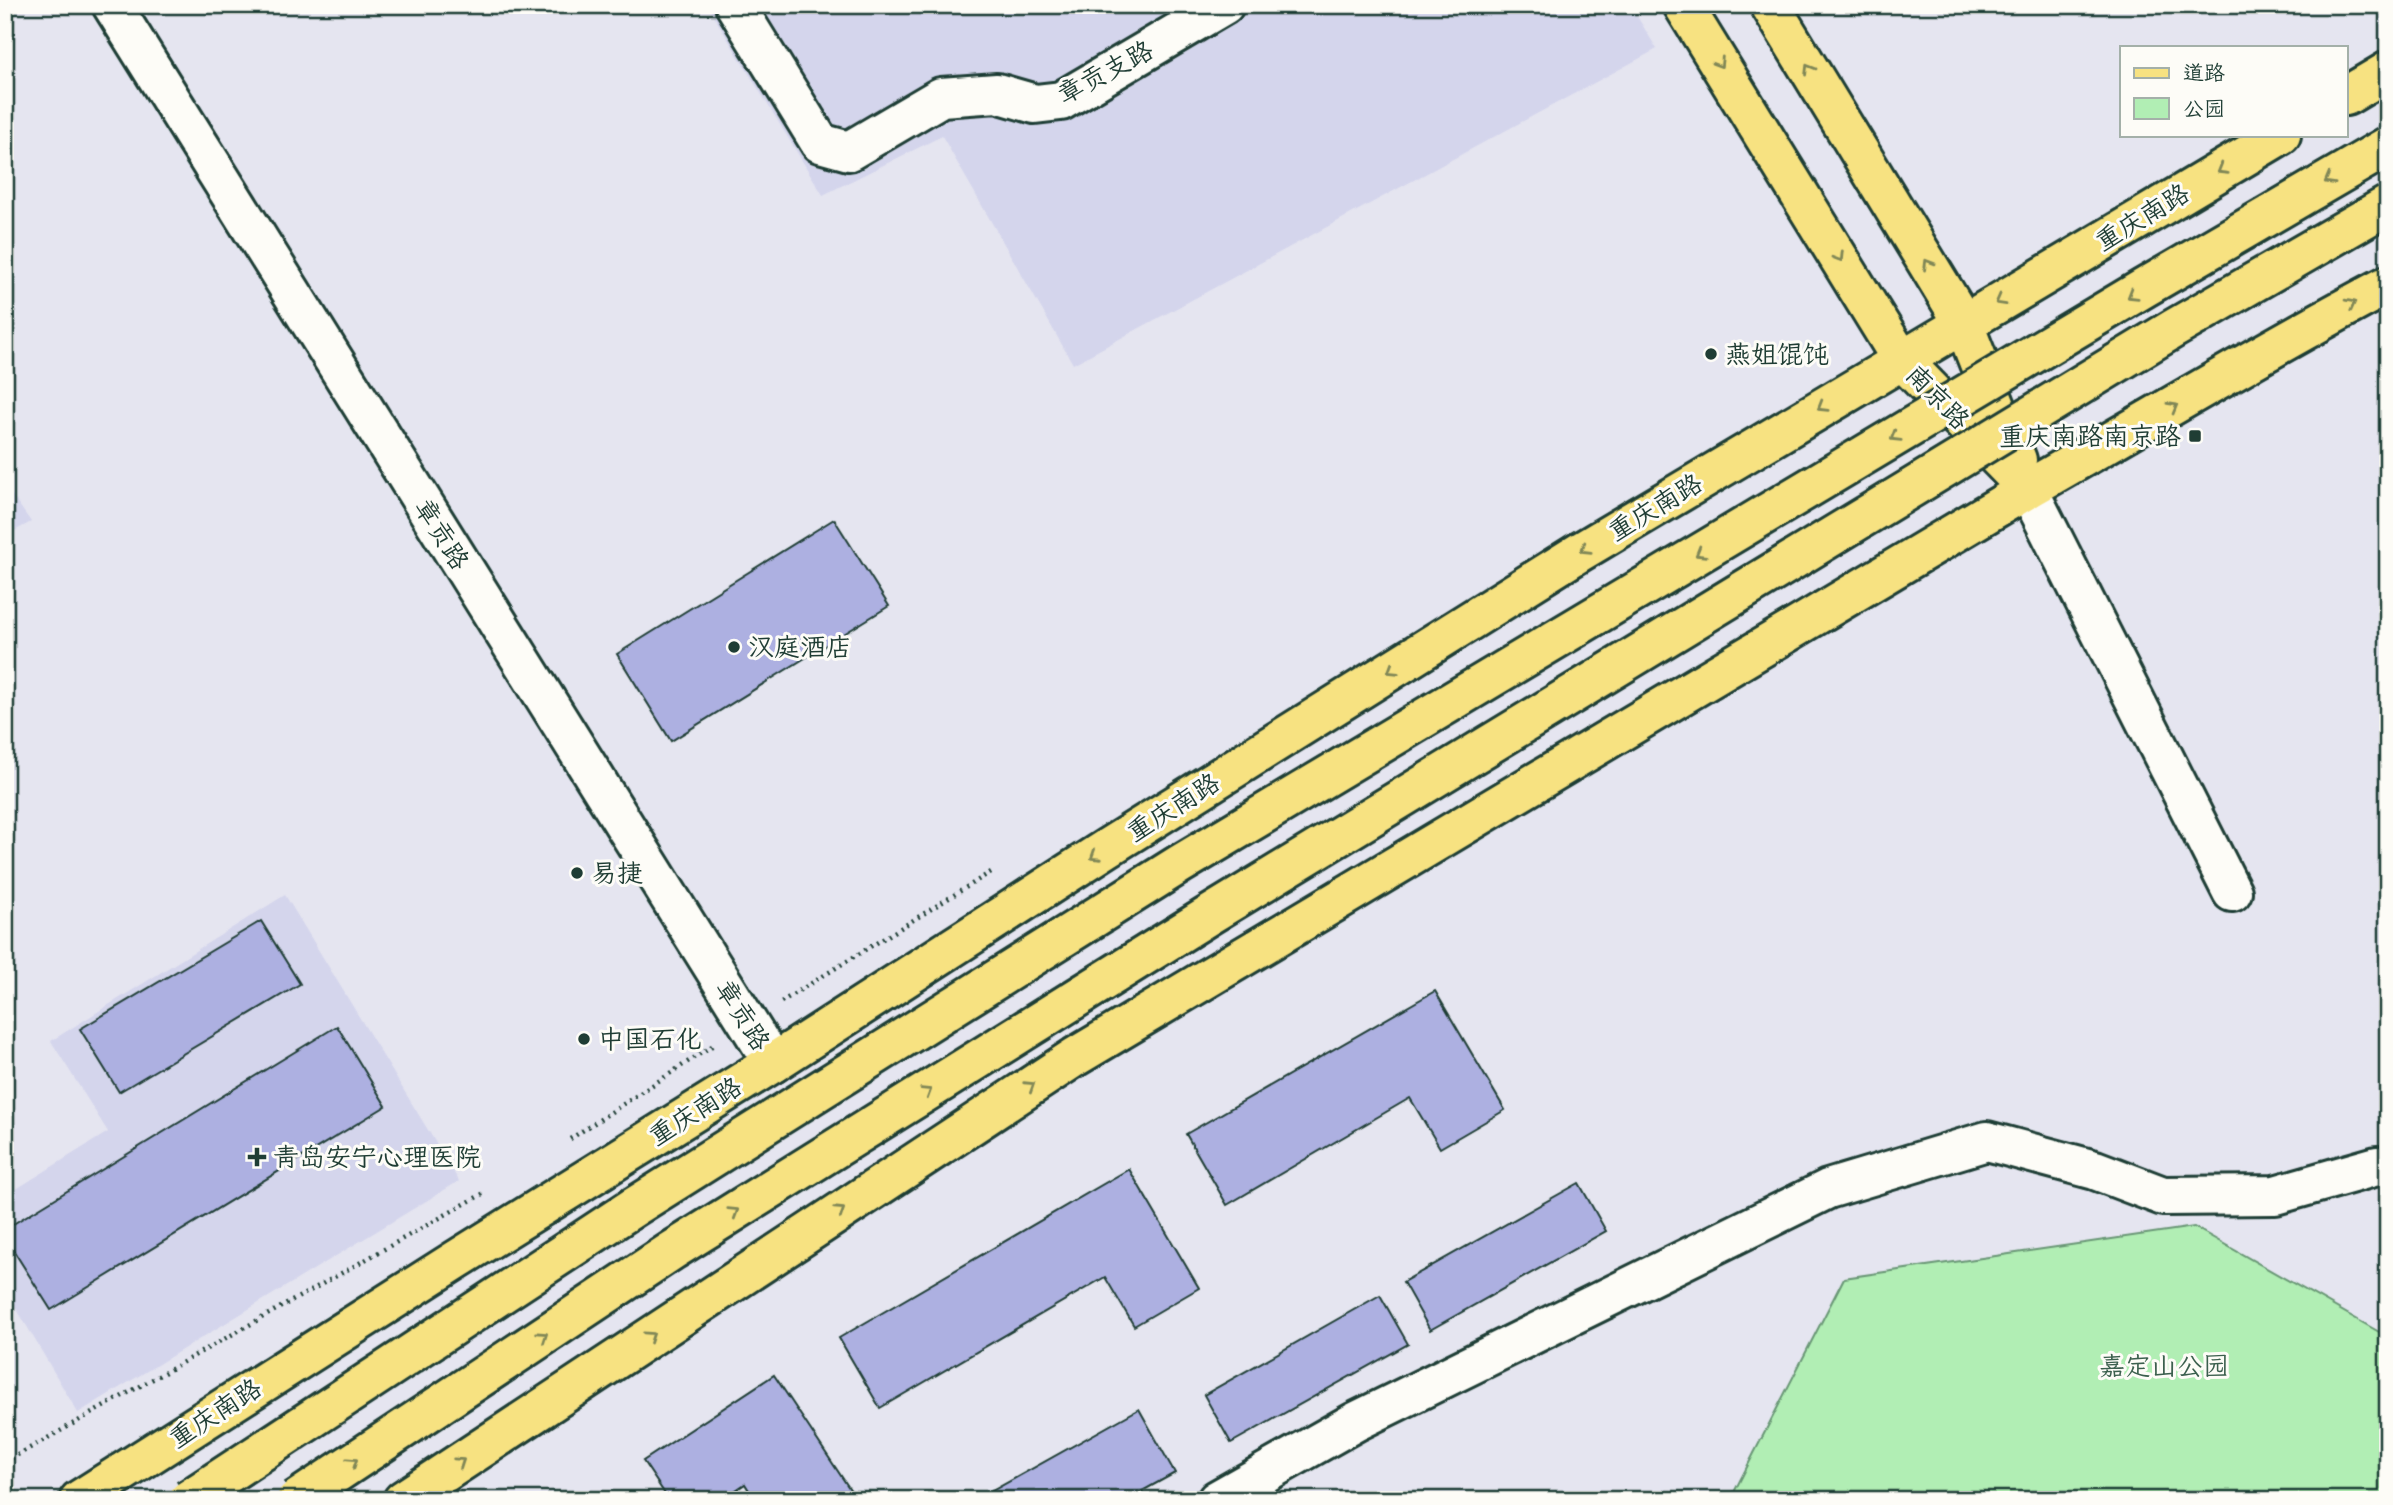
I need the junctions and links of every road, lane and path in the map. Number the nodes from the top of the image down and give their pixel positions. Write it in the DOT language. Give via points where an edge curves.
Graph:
graph roads {
  1 [pos="112,5"];
  2 [pos="735,5"];
  3 [pos="1224,5"];
  4 [pos="1684,5"];
  5 [pos="1770,5"];
  6 [pos="2388,71"];
  7 [pos="2348,95"];
  8 [pos="2279,136"];
  9 [pos="2388,146"];
  10 [pos="2388,205"];
  11 [pos="2388,285"];
  12 [pos="1963,322"];
  13 [pos="1902,359"];
  14 [pos="2028,488"];
  15 [pos="2232,892"];
  16 [pos="773,1063"];
  17 [pos="2388,1166"];
  18 [pos="79,1500"];
  19 [pos="188,1500"];
  20 [pos="296,1500"];
  21 [pos="403,1500"];
  22 [pos="1217,1500"];
  1 -- 16 [label="street, 章贡路"];
  2 -- 3 [label="street, 章贡支路" via="820,143 849,151 940,97 997,93 1035,104 1061,101"];
  4 -- 13 [label="main road, 南京路, one-way"];
  12 -- 5 [label="main road, 南京路, one-way"];
  6 -- 7 [label="main road"];
  8 -- 12 [label="main road, 重庆南路, one-way"];
  9 -- 19 [label="main road, one-way, bridge" via="1180,864 634,1207"];
  20 -- 10 [label="main road, one-way, bridge" via="673,1250 1211,914 2172,328"];
  14 -- 11 [label="main road, one-way"];
  12 -- 13 [label="main road, 重庆南路"];
  12 -- 14 [label="main road, 南京路"];
  13 -- 14 [label="main road, 南京路"];
  13 -- 16 [label="main road, 重庆南路, one-way" via="1580,552"];
  14 -- 15 [label="street"];
  21 -- 14 [label="main road, one-way" via="1075,1057"];
  16 -- 18 [label="main road, 重庆南路"];
  17 -- 22 [label="street" via="2276,1195 2163,1196 2095,1170 1987,1141 1828,1189 1355,1422"];
}
